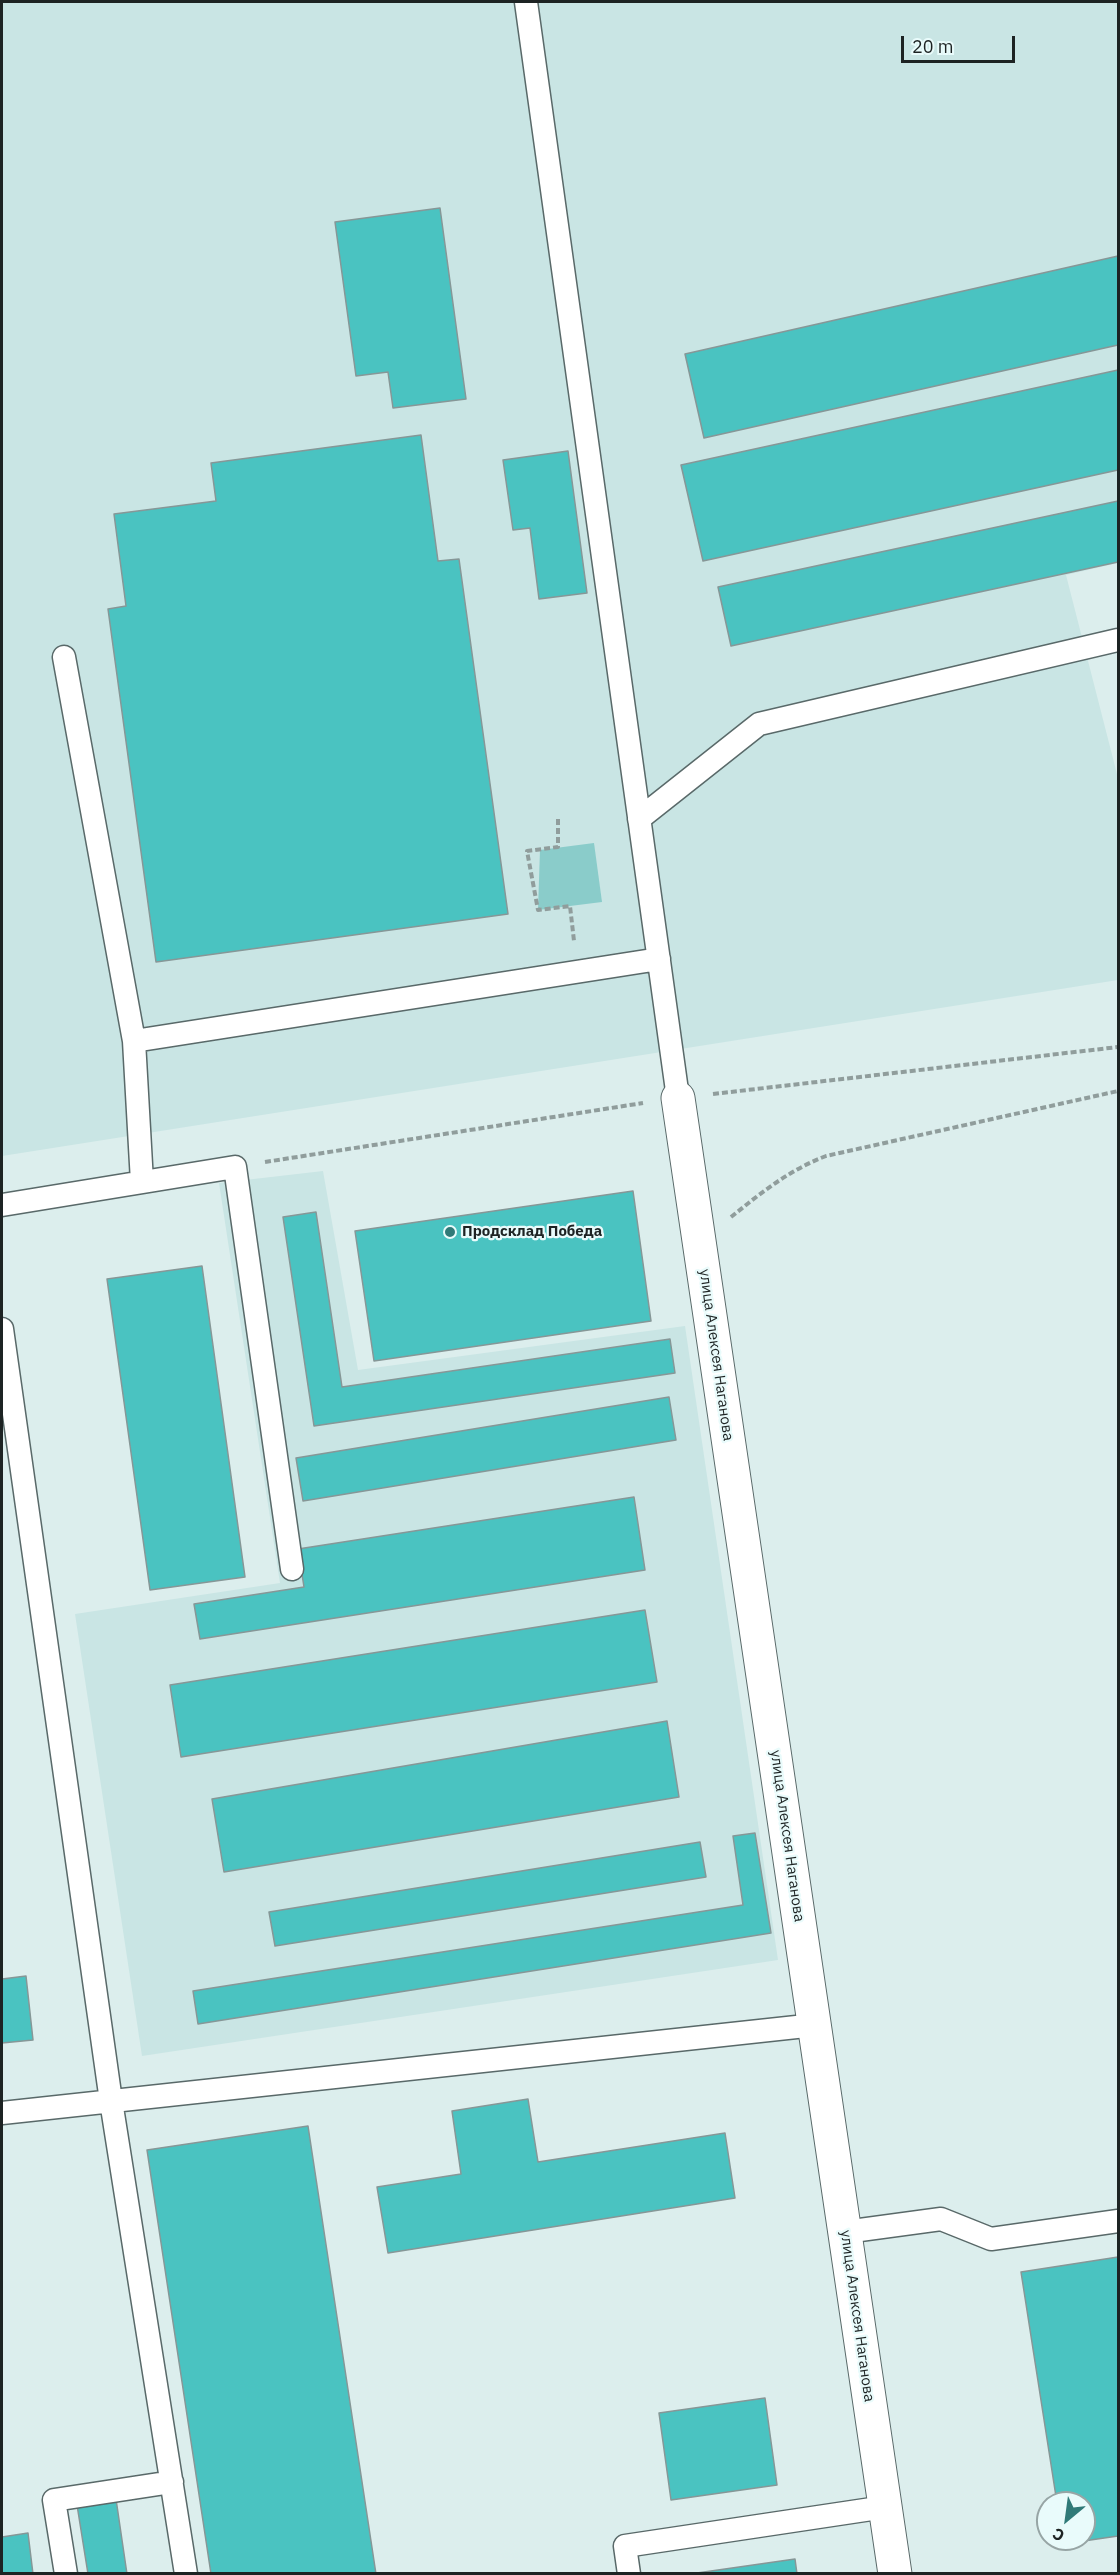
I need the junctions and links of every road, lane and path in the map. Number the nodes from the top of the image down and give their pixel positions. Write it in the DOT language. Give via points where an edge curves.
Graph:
graph roads {
  1 [pos="526,2"];
  2 [pos="1119,639"];
  3 [pos="64,657"];
  4 [pos="558,819"];
  5 [pos="639,819"];
  6 [pos="659,959"];
  7 [pos="577,972"];
  8 [pos="134,1041"];
  9 [pos="1119,1047"];
  10 [pos="1119,1090"];
  11 [pos="678,1098"];
  12 [pos="235,1167"];
  13 [pos="142,1182"];
  14 [pos="2,1205"];
  15 [pos="700,1243"];
  16 [pos="2,1329"];
  17 [pos="292,1569"];
  18 [pos="815,2025"];
  19 [pos="111,2101"];
  20 [pos="2,2113"];
  21 [pos="1119,2221"];
  22 [pos="845,2232"];
  23 [pos="172,2482"];
  24 [pos="885,2507"];
  25 [pos="66,2574"];
  26 [pos="186,2574"];
  27 [pos="629,2574"];
  28 [pos="895,2574"];
  1 -- 5 [label="lane"];
  2 -- 5 [label="lane" via="759,724"];
  3 -- 8 [label="lane"];
  4 -- 7 [label="path" via="558,847 527,852 538,910 570,906"];
  5 -- 6 [label="lane"];
  6 -- 7 [label="lane"];
  6 -- 11 [label="lane"];
  7 -- 8 [label="lane"];
  8 -- 13 [label="lane"];
  9 -- 11 [label="path"];
  10 -- 15 [label="path" via="826,1156 764,1190"];
  11 -- 12 [label="path"];
  11 -- 15 [label="street, улица Алексея Наганова"];
  12 -- 13 [label="lane"];
  12 -- 17 [label="lane"];
  13 -- 14 [label="lane"];
  15 -- 18 [label="street, улица Алексея Наганова"];
  16 -- 19 [label="lane"];
  18 -- 19 [label="lane"];
  18 -- 22 [label="street, улица Алексея Наганова"];
  19 -- 20 [label="lane"];
  19 -- 23 [label="lane"];
  21 -- 22 [label="lane" via="991,2239 941,2219"];
  22 -- 24 [label="street, улица Алексея Наганова"];
  23 -- 25 [label="lane" via="54,2500"];
  23 -- 26 [label="lane"];
  24 -- 27 [label="lane" via="625,2547"];
  24 -- 28 [label="street, улица Алексея Наганова"];
}
